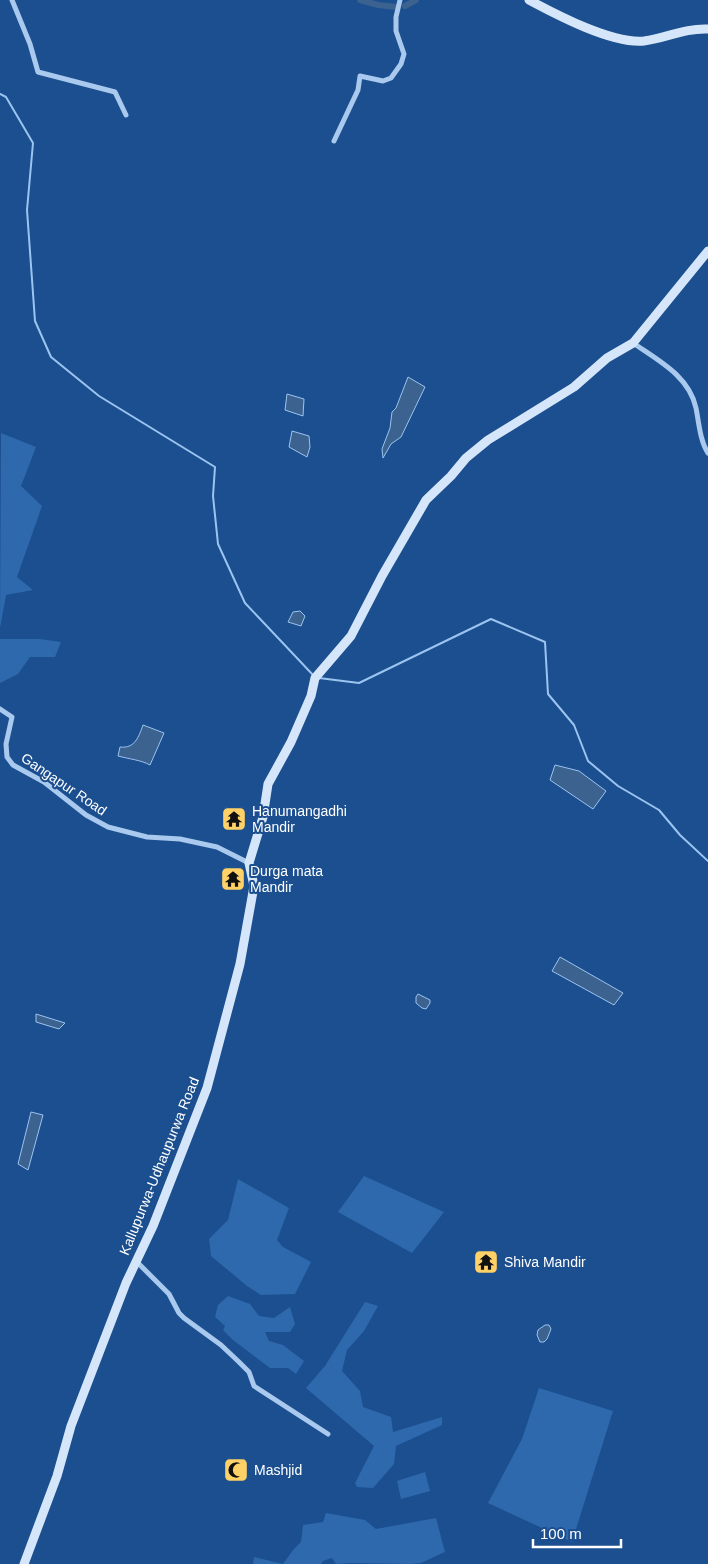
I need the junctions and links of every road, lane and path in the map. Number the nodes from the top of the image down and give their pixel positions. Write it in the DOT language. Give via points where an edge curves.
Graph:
graph roads {
  1 [pos="12,0"];
  2 [pos="400,0"];
  3 [pos="529,0"];
  4 [pos="708,30"];
  5 [pos="126,115"];
  6 [pos="334,141"];
  7 [pos="708,251"];
  8 [pos="634,343"];
  9 [pos="708,453"];
  10 [pos="0,709"];
  11 [pos="249,863"];
  12 [pos="136,1261"];
  13 [pos="328,1434"];
  14 [pos="24,1564"];
  1 -- 5 [label="street" via="38,72 115,92"];
  2 -- 6 [label="street" via="396,31 404,54 401,64 391,78 383,81 360,76 358,90"];
  3 -- 4 [label="street" via="578,24 627,40 642,41 692,29"];
  7 -- 8 [label="street, Kallupurwa-Udhaupurwa Road"];
  8 -- 9 [label="street" via="684,381 693,396"];
  8 -- 11 [label="street, Kallupurwa-Udhaupurwa Road" via="607,358 574,387 488,440 426,500 351,636 316,678 291,742 268,784 263,818"];
  10 -- 11 [label="street, Gangapur Road" via="12,718 6,744 7,757 13,765 44,782 86,815 108,827 147,838 180,839 217,847"];
  11 -- 12 [label="street, Kallupurwa-Udhaupurwa Road" via="254,886 240,964 207,1088"];
  12 -- 13 [label="street" via="169,1294 184,1318 221,1345 249,1372 254,1386"];
  12 -- 14 [label="street, Kallupurwa-Udhaupurwa Road" via="71,1426 57,1476"];
}
